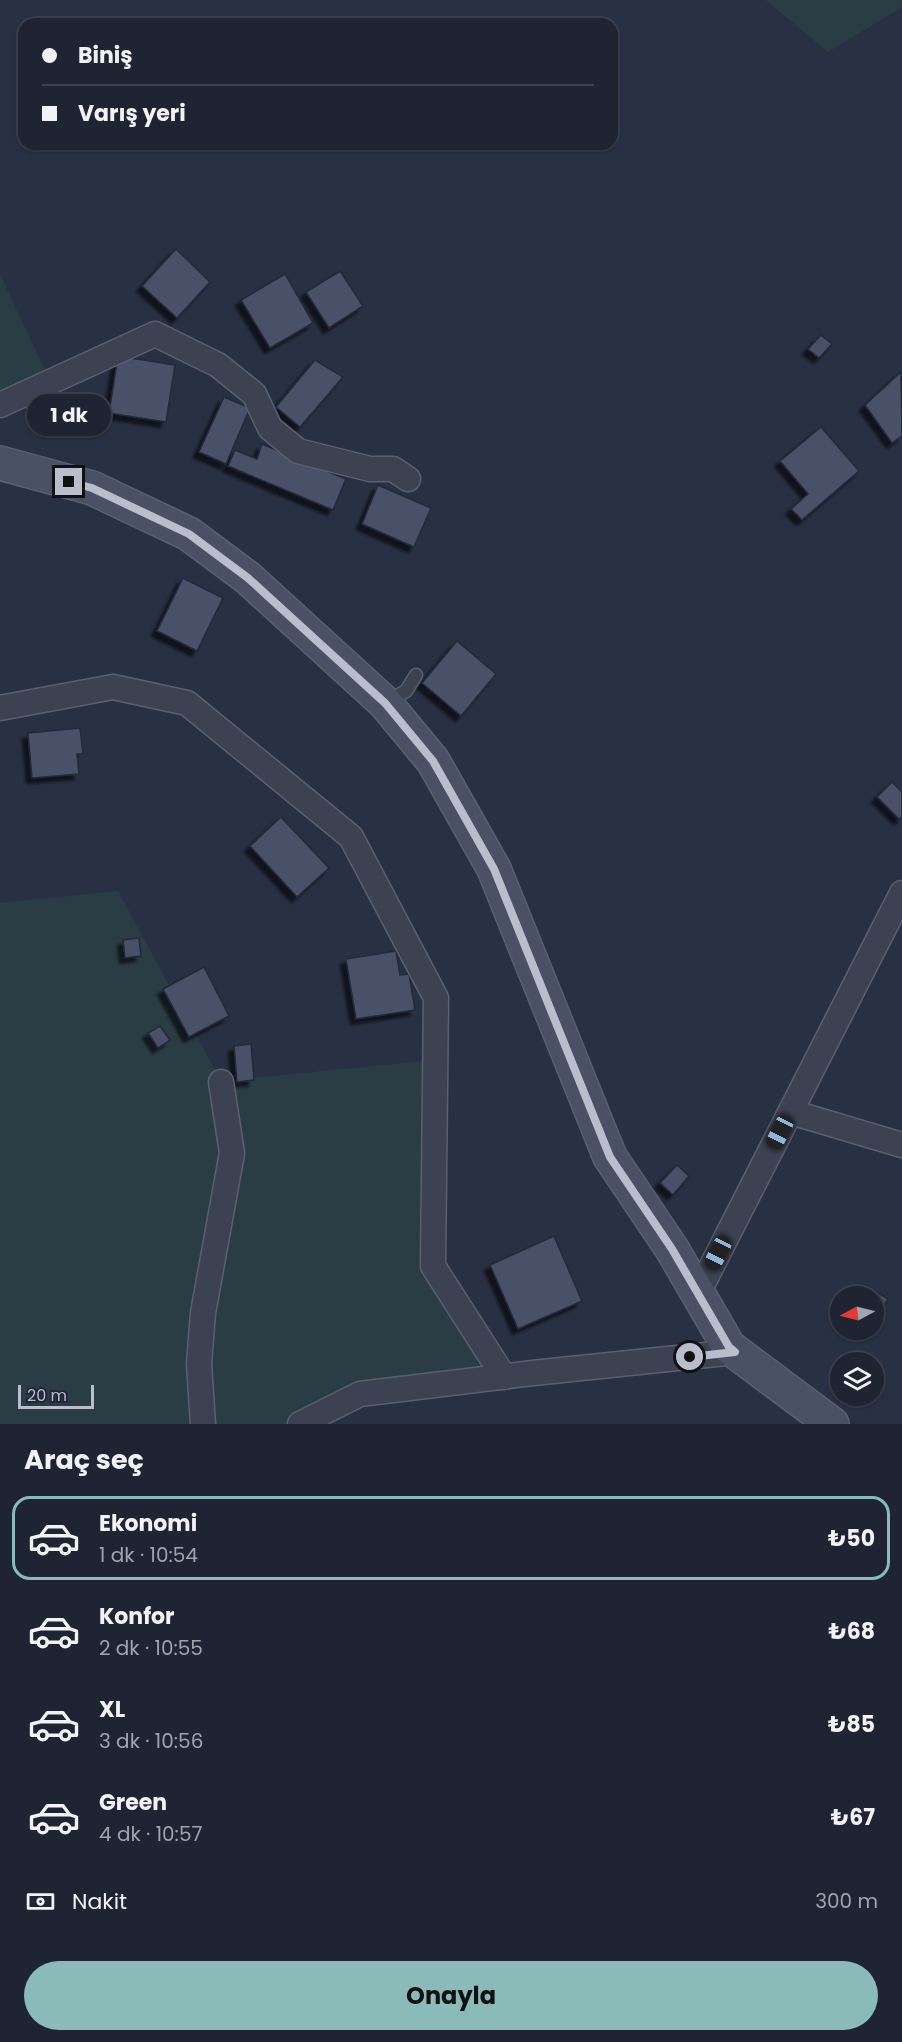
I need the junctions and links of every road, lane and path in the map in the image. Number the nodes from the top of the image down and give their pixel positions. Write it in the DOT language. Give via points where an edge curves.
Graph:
graph roads {
  1 [pos="0,405"];
  2 [pos="0,463"];
  3 [pos="408,479"];
  4 [pos="416,675"];
  5 [pos="385,703"];
  6 [pos="0,708"];
  7 [pos="902,893"];
  8 [pos="221,1082"];
  9 [pos="790,1112"];
  10 [pos="902,1145"];
  11 [pos="698,1293"];
  12 [pos="735,1352"];
  13 [pos="504,1377"];
  14 [pos="203,1424"];
  15 [pos="300,1424"];
  16 [pos="832,1424"];
  1 -- 3 [label="street" via="155,334 218,365 254,394 270,428 298,451 370,469 393,469"];
  2 -- 5 [label="street" via="92,488 189,534 248,578"];
  4 -- 5 [label="lane" via="406,692"];
  5 -- 11 [label="street" via="433,761 494,869 610,1157"];
  6 -- 13 [label="street" via="113,687 187,703 351,837 436,998 433,1266"];
  7 -- 9 [label="street"];
  8 -- 14 [label="street" via="232,1153 203,1313 199,1364"];
  9 -- 10 [label="street"];
  9 -- 11 [label="street"];
  11 -- 12 [label="street"];
  12 -- 13 [label="street"];
  12 -- 16 [label="street"];
  13 -- 15 [label="street" via="360,1394"];
}
